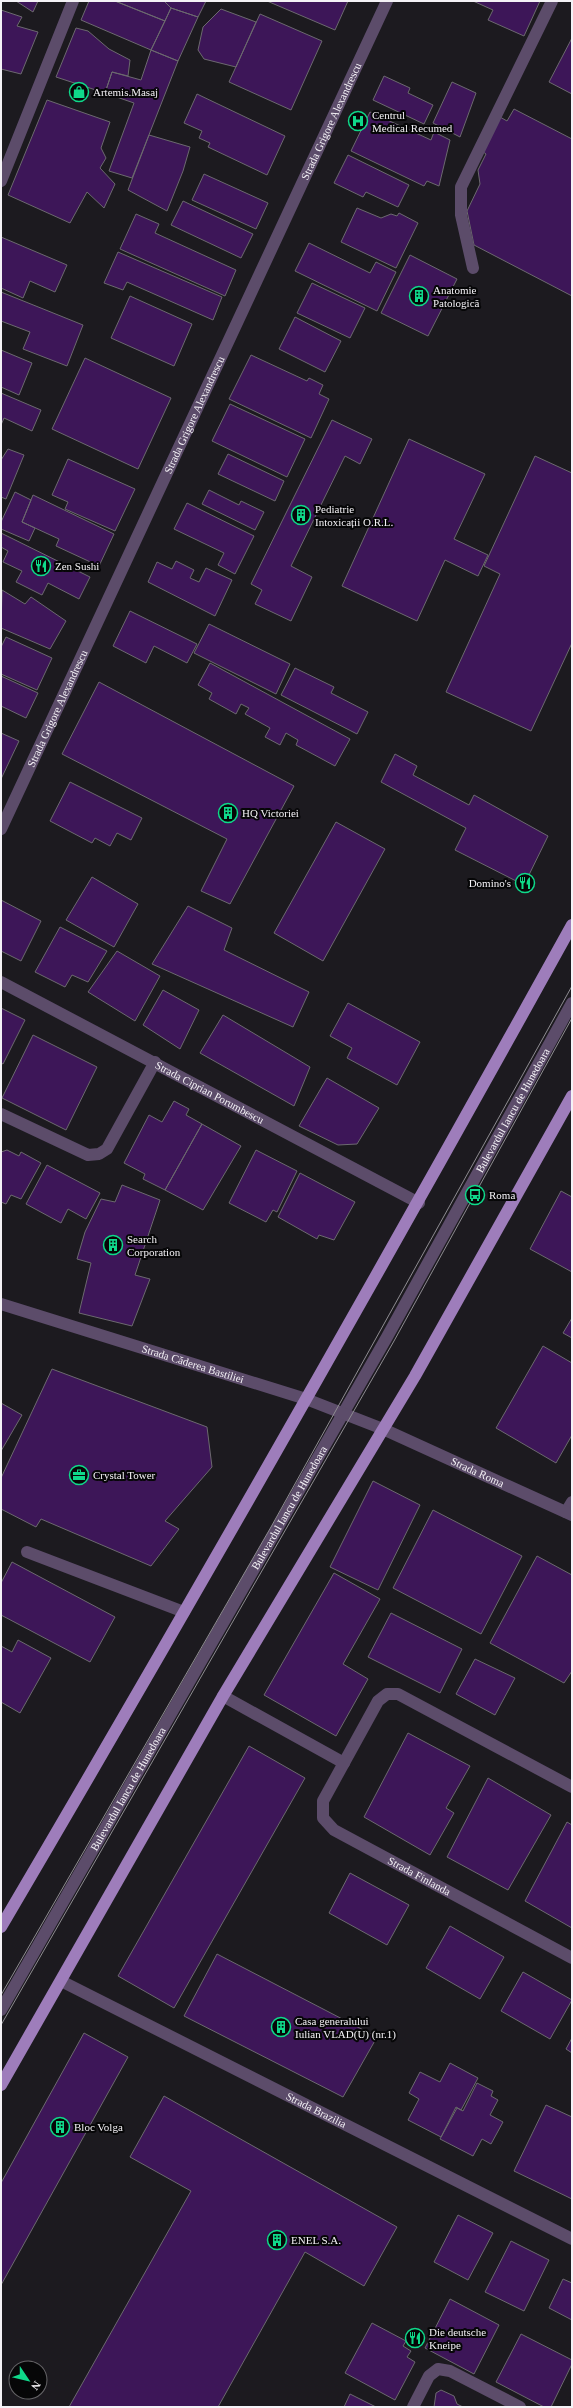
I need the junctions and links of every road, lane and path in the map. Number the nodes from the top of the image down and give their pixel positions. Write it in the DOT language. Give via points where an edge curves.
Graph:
graph roads {
  1 [pos="73,1"];
  2 [pos="387,1"];
  3 [pos="552,1"];
  4 [pos="1,181"];
  5 [pos="473,268"];
  6 [pos="1,829"];
  7 [pos="572,925"];
  8 [pos="1,982"];
  9 [pos="572,1003"];
  10 [pos="155,1062"];
  11 [pos="572,1096"];
  12 [pos="1,1114"];
  13 [pos="418,1203"];
  14 [pos="1,1304"];
  15 [pos="306,1399"];
  16 [pos="343,1413"];
  17 [pos="383,1429"];
  18 [pos="570,1509"];
  19 [pos="27,1552"];
  20 [pos="184,1612"];
  21 [pos="223,1696"];
  22 [pos="344,1763"];
  23 [pos="572,1787"];
  24 [pos="1,1927"];
  25 [pos="572,1958"];
  26 [pos="61,1981"];
  27 [pos="1,2010"];
  28 [pos="1,2085"];
  29 [pos="572,2239"];
  30 [pos="413,2407"];
  31 [pos="520,2407"];
  1 -- 4 [label="street"];
  2 -- 6 [label="street, Strada Grigore Alexandrescu"];
  3 -- 5 [label="street" via="461,187 461,215"];
  7 -- 13 [label="main road"];
  8 -- 10 [label="street, Strada Ciprian Porumbescu"];
  9 -- 16 [label="street, Bulevardul Iancu de Hunedoara"];
  10 -- 12 [label="street" via="107,1149 99,1154 88,1154"];
  10 -- 13 [label="street, Strada Ciprian Porumbescu"];
  11 -- 17 [label="main road"];
  13 -- 15 [label="main road"];
  14 -- 15 [label="street, Strada Căderea Bastiliei"];
  15 -- 16 [label="street, Strada Căderea Bastiliei"];
  15 -- 20 [label="main road"];
  16 -- 17 [label="street, Strada Căderea Bastiliei"];
  16 -- 27 [label="street, Bulevardul Iancu de Hunedoara"];
  17 -- 18 [label="street, Strada Roma"];
  17 -- 21 [label="main road"];
  19 -- 20 [label="street"];
  20 -- 24 [label="main road"];
  21 -- 22 [label="street"];
  21 -- 26 [label="main road"];
  22 -- 23 [label="street, Strada Finlanda" via="378,1700 387,1694 398,1694"];
  22 -- 25 [label="street, Strada Finlanda" via="323,1801 323,1818 334,1830"];
  26 -- 28 [label="main road"];
  26 -- 29 [label="street, Strada Brazilia"];
  30 -- 31 [label="street" via="429,2376 438,2369 450,2371"];
}
